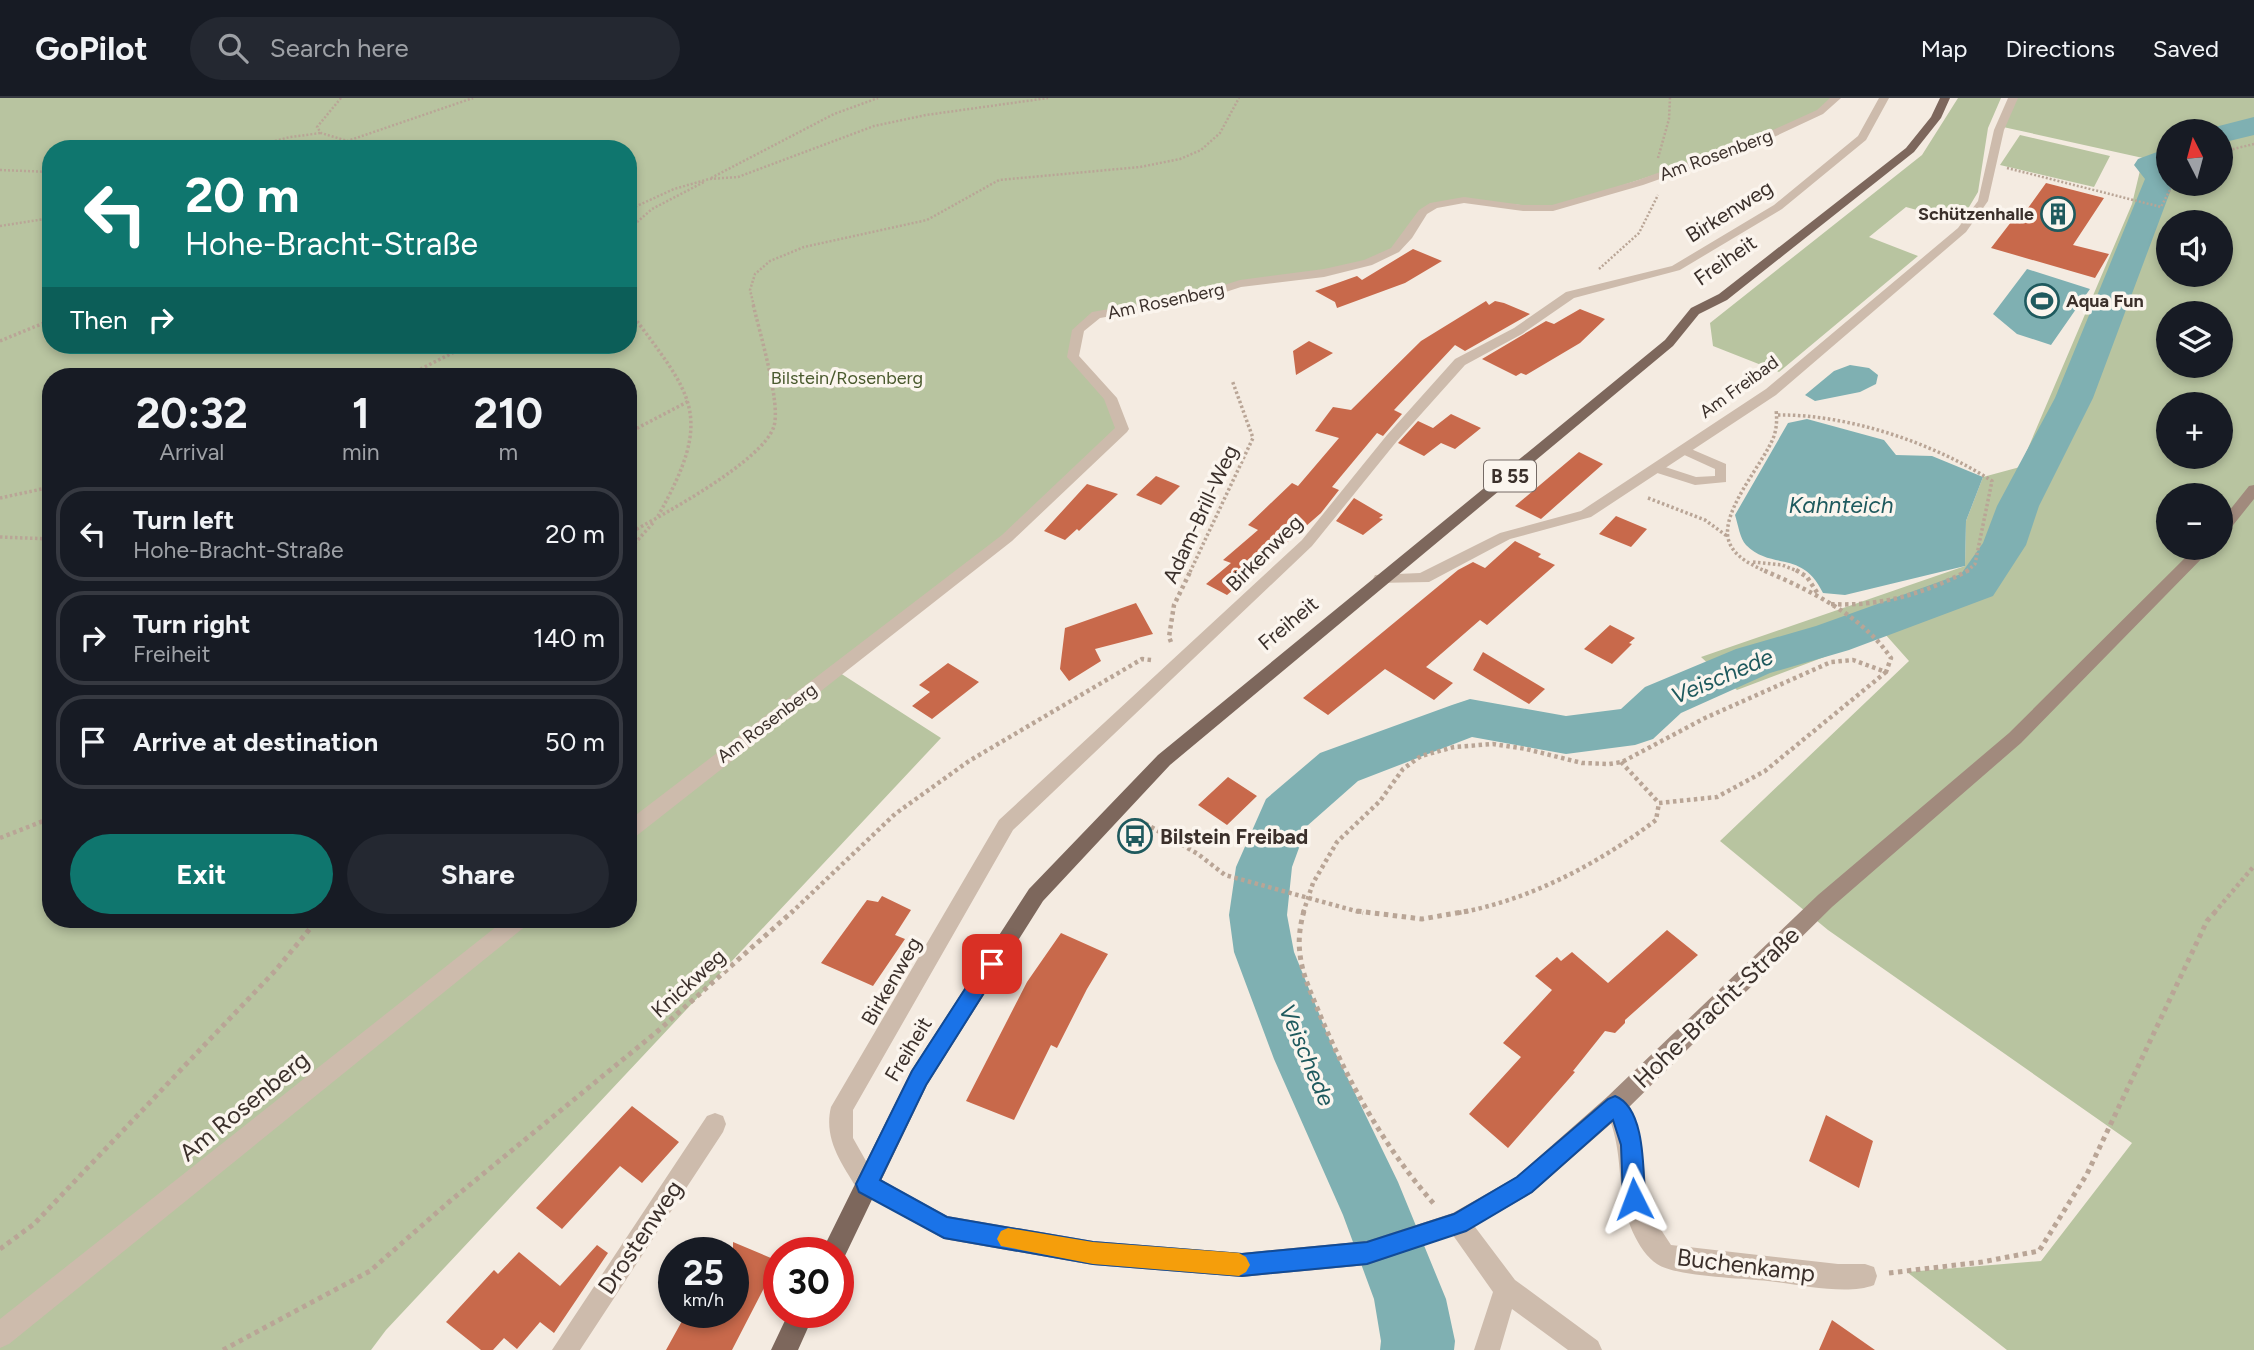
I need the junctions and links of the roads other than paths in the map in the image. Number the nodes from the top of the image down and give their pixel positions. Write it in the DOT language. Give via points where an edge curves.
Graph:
graph roads {
  1 [pos="1836,98"];
  2 [pos="1884,98"];
  3 [pos="1945,98"];
  4 [pos="2013,98"];
  5 [pos="1684,450"];
  6 [pos="1656,468"];
  7 [pos="2254,489"];
  8 [pos="2233,516"];
  9 [pos="2192,560"];
  10 [pos="1381,579"];
  11 [pos="637,825"];
  12 [pos="509,928"];
  13 [pos="1615,1105"];
  14 [pos="715,1124"];
  15 [pos="867,1184"];
  16 [pos="1458,1223"];
  17 [pos="841,1237"];
  18 [pos="1865,1276"];
  19 [pos="1506,1289"];
  20 [pos="795,1328"];
  21 [pos="0,1335"];
  22 [pos="565,1350"];
  23 [pos="784,1350"];
  24 [pos="1487,1350"];
  25 [pos="1589,1350"];
  1 -- 11 [label="street, Am Rosenberg" via="1821,112 1755,142 1553,208 1464,200 1434,205 1423,212 1395,250 1368,263 1096,315 1079,330 1073,357 1110,398 1122,429 1007,538"];
  2 -- 15 [label="street, Birkenweg" via="1862,138 1778,207 1676,268 1570,296 1460,362 1307,543 1006,825 842,1107 838,1132"];
  3 -- 10 [label="main road, Freiheit / B 55" via="1910,150 1726,294 1695,311 1670,343"];
  4 -- 5 [label="street, Am Freibad" via="1989,164 1983,201 1962,230 1771,392"];
  5 -- 6 [label="street, Am Freibad"];
  5 -- 6 [label="lane" via="1721,467 1721,479 1695,481"];
  6 -- 10 [label="street, Am Freibad" via="1586,514 1505,536 1423,578"];
  7 -- 8 [label="main road"];
  9 -- 13 [label="main road, Hohe-Bracht-Straße" via="2015,738 1825,901"];
  10 -- 15 [label="main road, Freiheit / B 55" via="1164,760 1036,895 919,1078"];
  12 -- 21 [label="street, Am Rosenberg"];
  13 -- 16 [label="main road, Hohe-Bracht-Straße" via="1524,1185"];
  13 -- 18 [label="street, Buchenkamp" via="1626,1122 1634,1199 1642,1224 1664,1255"];
  14 -- 22 [label="street, Drostenweg"];
  15 -- 16 [label="main road, Hohe-Bracht-Straße" via="944,1227 1093,1253 1242,1265 1367,1253"];
  15 -- 17 [label="main road, Freiheit / B 55"];
  16 -- 19 [label="street"];
  19 -- 24 [label="street"];
  19 -- 25 [label="street"];
  20 -- 23 [label="main road"];
}
